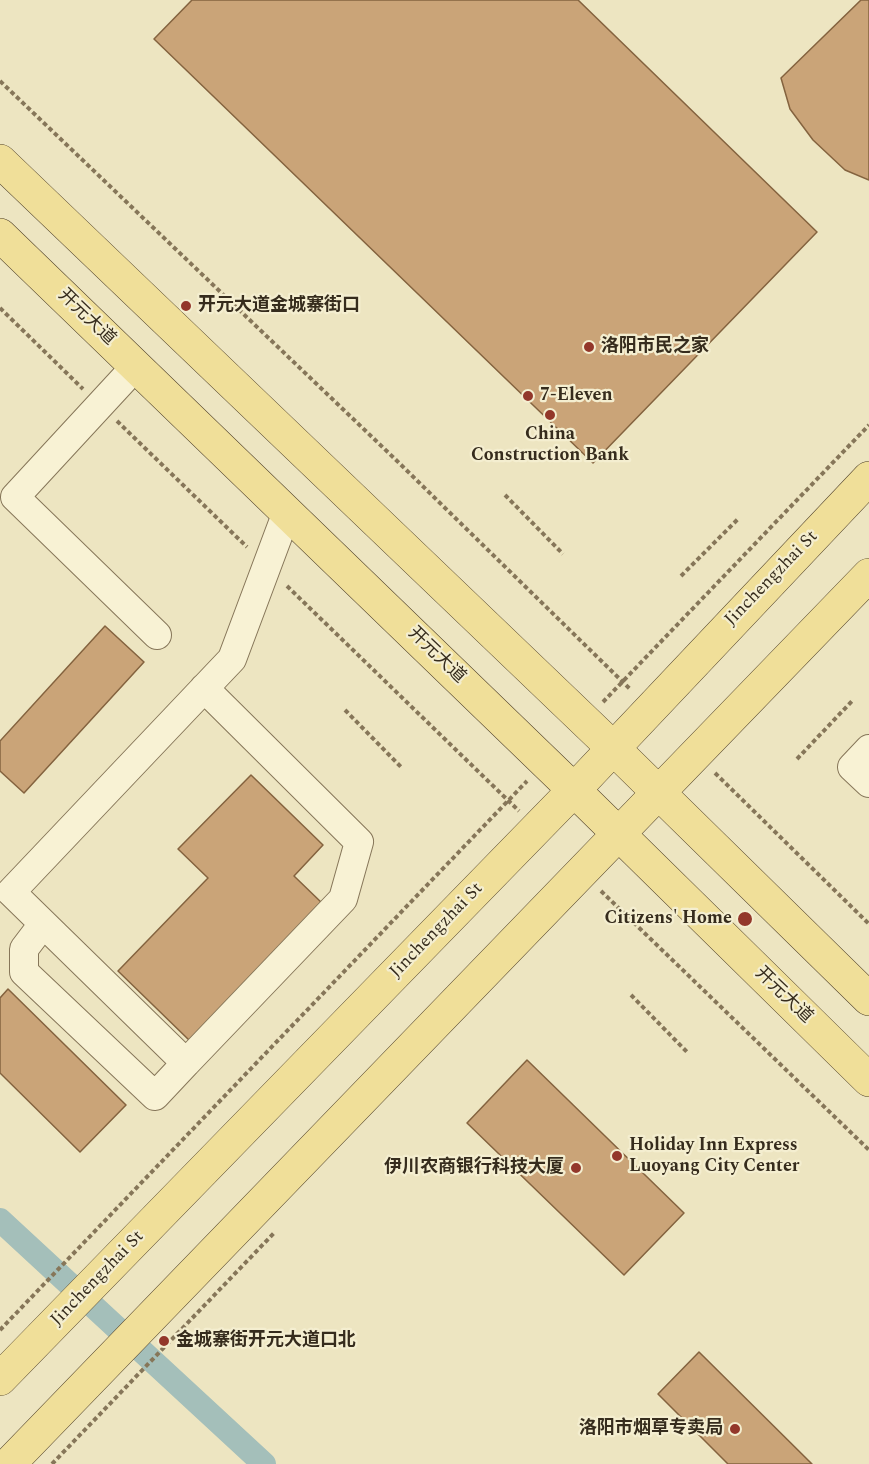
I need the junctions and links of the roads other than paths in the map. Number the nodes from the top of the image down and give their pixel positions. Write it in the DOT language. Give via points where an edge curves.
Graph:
graph roads {
  1 [pos="0,161"];
  2 [pos="0,235"];
  3 [pos="136,366"];
  4 [pos="869,478"];
  5 [pos="7,505"];
  6 [pos="287,513"];
  7 [pos="869,575"];
  8 [pos="157,635"];
  9 [pos="204,688"];
  10 [pos="612,747"];
  11 [pos="869,749"];
  12 [pos="869,783"];
  13 [pos="574,790"];
  14 [pos="659,793"];
  15 [pos="619,835"];
  16 [pos="43,924"];
  17 [pos="869,999"];
  18 [pos="186,1063"];
  19 [pos="869,1080"];
  20 [pos="0,1379"];
  21 [pos="9,1464"];
  1 -- 10 [label="main road"];
  2 -- 3 [label="main road, 开元大道"];
  3 -- 5 [label="lane"];
  3 -- 6 [label="main road, 开元大道"];
  4 -- 10 [label="main road, Jinchengzhai St"];
  5 -- 8 [label="lane"];
  6 -- 9 [label="lane" via="232,659"];
  6 -- 13 [label="main road, 开元大道"];
  7 -- 14 [label="main road"];
  9 -- 16 [label="lane" via="11,892"];
  9 -- 18 [label="lane" via="358,842 343,900"];
  10 -- 13 [label="main road, Jinchengzhai St"];
  10 -- 14 [label="main road"];
  11 -- 12 [label="lane" via="852,767"];
  13 -- 15 [label="main road, 开元大道"];
  13 -- 20 [label="main road, Jinchengzhai St"];
  14 -- 15 [label="main road"];
  14 -- 17 [label="main road"];
  15 -- 19 [label="main road, 开元大道"];
  15 -- 21 [label="main road" via="122,1370"];
  16 -- 18 [label="lane"];
  16 -- 18 [label="lane" via="24,949 24,972 155,1096"];
}
